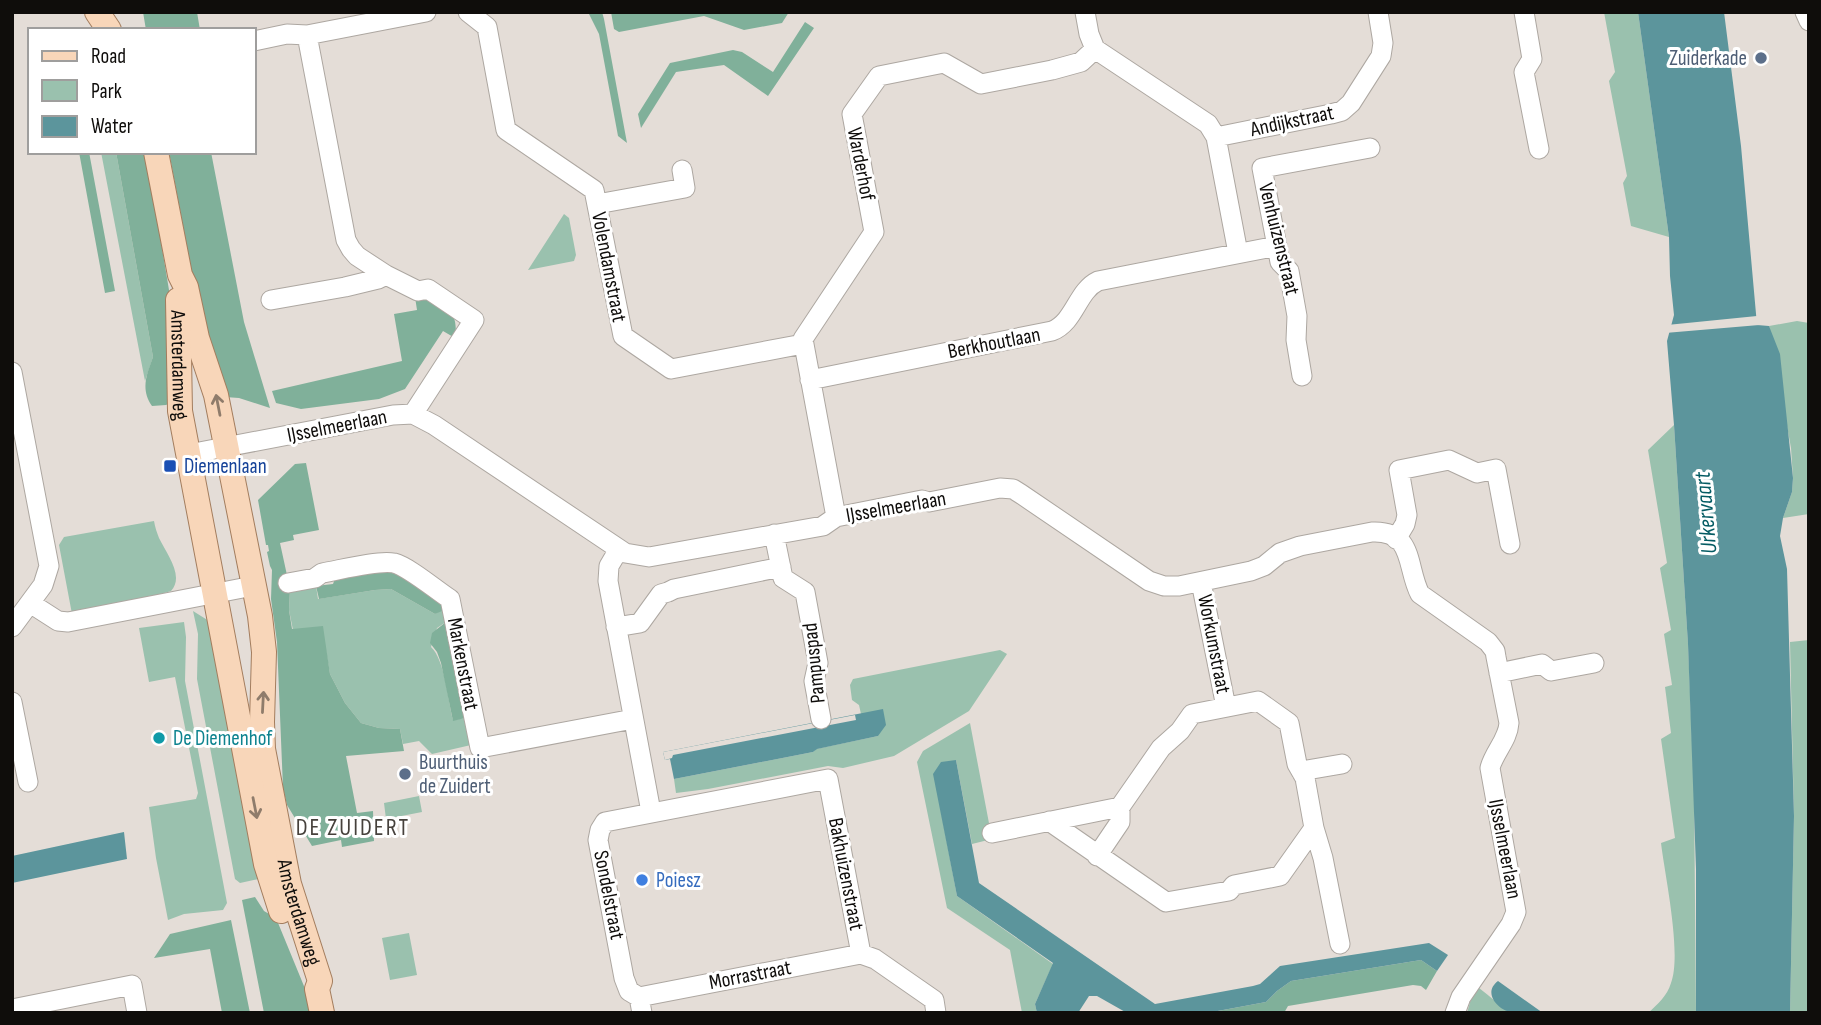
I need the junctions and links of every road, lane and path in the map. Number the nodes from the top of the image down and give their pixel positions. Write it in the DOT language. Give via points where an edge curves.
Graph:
graph roads {
  1 [pos="97,12"];
  2 [pos="426,12"];
  3 [pos="468,12"];
  4 [pos="1085,12"];
  5 [pos="1378,12"];
  6 [pos="1524,12"];
  7 [pos="1805,12"];
  8 [pos="1809,21"];
  9 [pos="108,28"];
  10 [pos="307,35"];
  11 [pos="256,41"];
  12 [pos="1095,49"];
  13 [pos="1216,137"];
  14 [pos="1370,148"];
  15 [pos="1539,149"];
  16 [pos="156,154"];
  17 [pos="682,170"];
  18 [pos="597,205"];
  19 [pos="1277,246"];
  20 [pos="1238,253"];
  21 [pos="180,275"];
  22 [pos="386,275"];
  23 [pos="271,300"];
  24 [pos="803,344"];
  25 [pos="12,372"];
  26 [pos="1302,376"];
  27 [pos="810,380"];
  28 [pos="413,414"];
  29 [pos="227,447"];
  30 [pos="189,454"];
  31 [pos="836,517"];
  32 [pos="775,534"];
  33 [pos="1396,539"];
  34 [pos="1510,544"];
  35 [pos="619,549"];
  36 [pos="781,568"];
  37 [pos="1201,582"];
  38 [pos="288,583"];
  39 [pos="253,586"];
  40 [pos="215,594"];
  41 [pos="30,603"];
  42 [pos="12,627"];
  43 [pos="616,627"];
  44 [pos="1594,663"];
  45 [pos="1499,673"];
  46 [pos="12,702"];
  47 [pos="1226,707"];
  48 [pos="633,719"];
  49 [pos="821,719"];
  50 [pos="1342,764"];
  51 [pos="1301,771"];
  52 [pos="828,779"];
  53 [pos="28,782"];
  54 [pos="1120,807"];
  55 [pos="651,811"];
  56 [pos="1049,821"];
  57 [pos="1314,828"];
  58 [pos="992,833"];
  59 [pos="1097,856"];
  60 [pos="1340,944"];
  61 [pos="861,954"];
  62 [pos="319,1001"];
  63 [pos="638,1008"];
  64 [pos="12,1009"];
  65 [pos="138,1013"];
  66 [pos="936,1013"];
  67 [pos="1455,1013"];
  1 -- 9 [label="main road"];
  2 -- 10 [label="street"];
  3 -- 18 [label="street, Volendamstraat" via="487,27 506,130 594,190"];
  4 -- 12 [label="street"];
  5 -- 13 [label="street, Andijkstraat" via="1381,56 1347,107 1337,113"];
  6 -- 15 [label="street" via="1532,59 1524,72"];
  7 -- 8 [label="street"];
  10 -- 11 [label="street"];
  10 -- 22 [label="street" via="346,240 357,256"];
  12 -- 13 [label="street" via="1208,124"];
  12 -- 24 [label="street, Warderhof" via="1082,62 981,85 944,63 879,76 852,114 874,232"];
  13 -- 20 [label="street"];
  14 -- 19 [label="street, Venhuizenstraat" via="1262,169"];
  16 -- 21 [label="main road, Amsterdamweg"];
  17 -- 18 [label="street" via="685,188"];
  18 -- 24 [label="street, Volendamstraat" via="623,336 658,362 671,369"];
  19 -- 20 [label="street, Berkhoutlaan"];
  19 -- 26 [label="street, Venhuizenstraat" via="1280,262 1289,271"];
  20 -- 27 [label="street, Berkhoutlaan" via="1098,281 1063,325 1052,331"];
  29 -- 21 [label="main road, Amsterdamweg, one-way" via="187,287"];
  21 -- 30 [label="main road, Amsterdamweg" via="179,403"];
  22 -- 23 [label="street"];
  22 -- 28 [label="street" via="418,290 428,289 474,320"];
  24 -- 27 [label="street"];
  25 -- 41 [label="street" via="49,566"];
  27 -- 31 [label="street"];
  28 -- 29 [label="street, IJsselmeerlaan"];
  28 -- 35 [label="street, IJsselmeerlaan"];
  29 -- 30 [label="street"];
  29 -- 39 [label="main road, Amsterdamweg"];
  30 -- 40 [label="main road, Amsterdamweg"];
  31 -- 32 [label="street, IJsselmeerlaan" via="823,526"];
  31 -- 37 [label="street, IJsselmeerlaan" via="1007,488 1149,581 1164,586"];
  32 -- 35 [label="street, IJsselmeerlaan" via="655,557"];
  32 -- 36 [label="street"];
  33 -- 34 [label="street" via="1408,515 1399,470 1449,460 1477,473 1496,469"];
  33 -- 37 [label="street, IJsselmeerlaan" via="1372,532 1300,546 1278,554 1259,569"];
  33 -- 45 [label="street, IJsselmeerlaan" via="1408,553 1420,594 1488,642 1495,651"];
  35 -- 43 [label="street" via="607,573"];
  36 -- 43 [label="street" via="674,589 661,594 640,623"];
  36 -- 49 [label="street, Pampuspad" via="783,578 805,592 818,663 814,681"];
  37 -- 47 [label="street, Workumstraat"];
  38 -- 48 [label="street, Markenstraat" via="392,563 450,599 480,748"];
  39 -- 40 [label="street"];
  62 -- 39 [label="main road, Amsterdamweg, one-way" via="320,981 292,894 263,749 264,652"];
  40 -- 41 [label="street" via="66,622"];
  40 -- 62 [label="main road, Amsterdamweg, one-way" via="266,864"];
  41 -- 42 [label="street"];
  43 -- 48 [label="street"];
  44 -- 45 [label="street" via="1551,671 1542,664"];
  45 -- 67 [label="street, IJsselmeerlaan" via="1509,726 1490,768 1516,912"];
  46 -- 53 [label="street"];
  47 -- 51 [label="street, Workumstraat" via="1258,701 1289,723"];
  47 -- 54 [label="street, Workumstraat" via="1192,714 1161,748"];
  48 -- 55 [label="street"];
  50 -- 51 [label="street"];
  51 -- 57 [label="street, Workumstraat"];
  52 -- 55 [label="street, Sondelstraat"];
  52 -- 61 [label="street, Bakhuizenstraat"];
  54 -- 56 [label="street"];
  54 -- 59 [label="street, Workumstraat" via="1120,822"];
  55 -- 63 [label="street, Sondelstraat" via="605,821 598,837 626,986"];
  56 -- 58 [label="street"];
  56 -- 59 [label="street"];
  57 -- 59 [label="street" via="1280,876 1166,902"];
  57 -- 60 [label="street, Workumstraat"];
  61 -- 63 [label="street, Morrastraat"];
  61 -- 66 [label="street, Bakhuizenstraat" via="934,1000"];
  64 -- 65 [label="street" via="134,981"];
}
